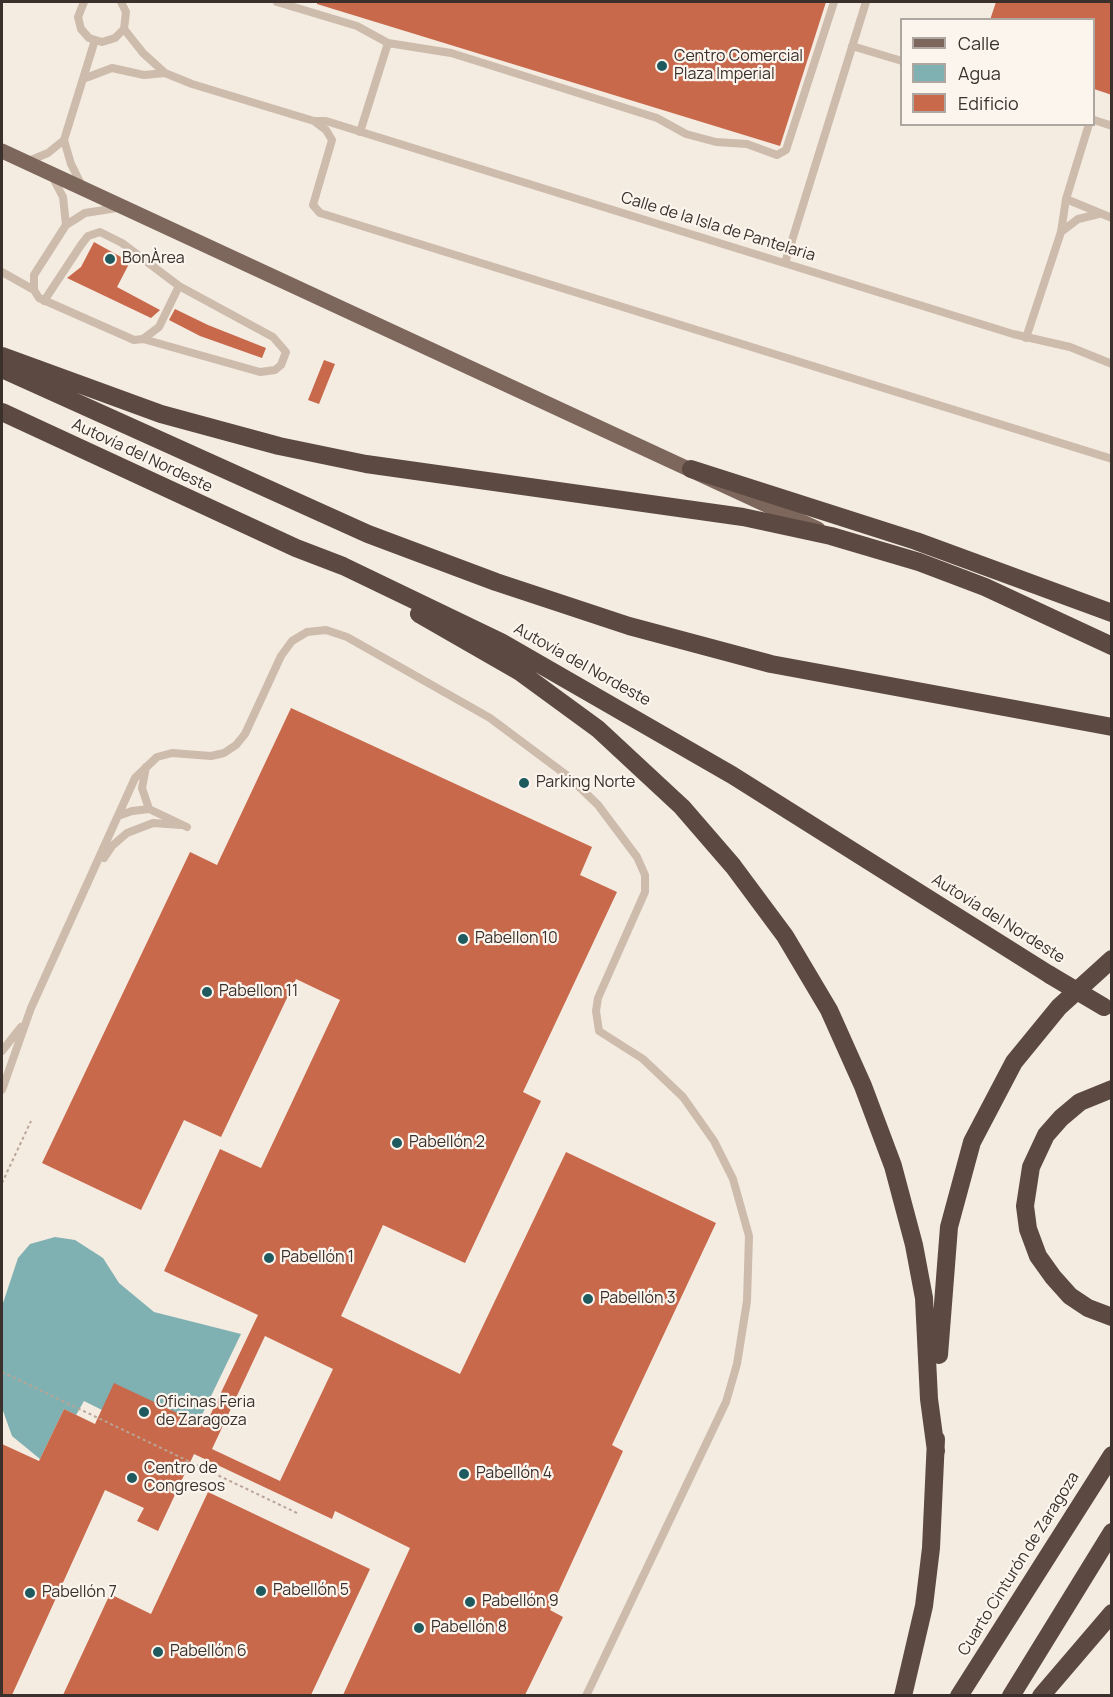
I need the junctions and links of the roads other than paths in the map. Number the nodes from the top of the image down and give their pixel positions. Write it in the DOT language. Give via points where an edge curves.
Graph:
graph roads {
  1 [pos="121,2"];
  2 [pos="277,2"];
  3 [pos="834,2"];
  4 [pos="866,2"];
  5 [pos="80,3"];
  6 [pos="124,29"];
  7 [pos="95,40"];
  8 [pos="388,43"];
  9 [pos="852,46"];
  10 [pos="900,60"];
  11 [pos="165,73"];
  12 [pos="83,79"];
  13 [pos="1095,120"];
  14 [pos="314,121"];
  15 [pos="1088,126"];
  16 [pos="1112,126"];
  17 [pos="360,132"];
  18 [pos="64,140"];
  19 [pos="2,151"];
  20 [pos="26,162"];
  21 [pos="51,174"];
  22 [pos="84,189"];
  23 [pos="1066,199"];
  24 [pos="123,207"];
  25 [pos="1099,214"];
  26 [pos="1112,218"];
  27 [pos="66,225"];
  28 [pos="1061,231"];
  29 [pos="785,263"];
  30 [pos="2,272"];
  31 [pos="179,286"];
  32 [pos="34,290"];
  33 [pos="44,301"];
  34 [pos="1026,338"];
  35 [pos="143,339"];
  36 [pos="2,356"];
  37 [pos="1112,364"];
  38 [pos="2,369"];
  39 [pos="2,412"];
  40 [pos="1112,459"];
  41 [pos="691,469"];
  42 [pos="831,536"];
  43 [pos="296,548"];
  44 [pos="1112,613"];
  45 [pos="1112,646"];
  46 [pos="1112,727"];
  47 [pos="147,766"];
  48 [pos="149,809"];
  49 [pos="118,816"];
  50 [pos="89,881"];
  51 [pos="1112,959"];
  52 [pos="31,1008"];
  53 [pos="1108,1009"];
  54 [pos="2,1051"];
  55 [pos="1112,1089"];
  56 [pos="2,1090"];
  57 [pos="1112,1317"];
  58 [pos="936,1451"];
  59 [pos="1112,1455"];
  60 [pos="1112,1532"];
  61 [pos="1112,1613"];
  62 [pos="586,1695"];
  63 [pos="903,1695"];
  64 [pos="960,1695"];
  65 [pos="1011,1695"];
  66 [pos="1041,1695"];
  1 -- 6 [label="lane" via="126,12"];
  2 -- 8 [label="lane" via="357,26"];
  3 -- 8 [label="lane" via="786,150 777,155 747,144 716,142 686,134 657,118 461,56"];
  4 -- 9 [label="lane"];
  5 -- 7 [label="lane" via="81,29"];
  6 -- 7 [label="lane" via="115,38"];
  6 -- 11 [label="lane"];
  7 -- 12 [label="lane"];
  8 -- 17 [label="lane"];
  9 -- 10 [label="lane"];
  9 -- 29 [label="lane"];
  11 -- 12 [label="lane" via="144,75 116,68"];
  11 -- 14 [label="lane, Calle de la Isla de Pantelaria"];
  12 -- 18 [label="lane"];
  13 -- 16 [label="lane"];
  14 -- 17 [label="lane, Calle de la Isla de Pantelaria"];
  14 -- 40 [label="lane" via="332,140 313,205 320,213"];
  15 -- 23 [label="lane"];
  17 -- 29 [label="lane, Calle de la Isla de Pantelaria"];
  18 -- 20 [label="lane"];
  18 -- 22 [label="lane"];
  19 -- 20 [label="main road"];
  20 -- 21 [label="main road"];
  21 -- 22 [label="main road"];
  21 -- 27 [label="lane" via="63,197"];
  22 -- 24 [label="main road"];
  23 -- 25 [label="lane"];
  23 -- 28 [label="lane"];
  24 -- 27 [label="lane" via="94,210"];
  24 -- 41 [label="main road"];
  25 -- 26 [label="lane"];
  25 -- 28 [label="lane" via="1078,219"];
  27 -- 32 [label="lane" via="34,275"];
  28 -- 34 [label="lane"];
  29 -- 34 [label="lane, Calle de la Isla de Pantelaria"];
  30 -- 32 [label="lane"];
  31 -- 33 [label="lane" via="122,243 100,232 88,236"];
  31 -- 35 [label="lane" via="164,320"];
  31 -- 35 [label="lane" via="280,342 286,352 281,365 268,373 260,372"];
  32 -- 33 [label="lane"];
  33 -- 35 [label="lane" via="129,338"];
  34 -- 37 [label="lane, Calle de la Isla de Pantelaria" via="1051,341"];
  36 -- 42 [label="highway" via="161,414 279,446 366,464 743,517"];
  38 -- 46 [label="highway, Autovía del Nordeste" via="368,534 629,626 771,664"];
  39 -- 43 [label="highway, Autovía del Nordeste"];
  41 -- 42 [label="main road"];
  41 -- 44 [label="highway" via="916,541"];
  42 -- 45 [label="highway" via="965,579"];
  43 -- 53 [label="highway, Autovía del Nordeste, bridge" via="447,614 575,683 732,775"];
  43 -- 58 [label="highway" via="334,573 483,648 598,729 682,807 733,866 784,936 829,1010 864,1086 893,1166 924,1298"];
  47 -- 48 [label="lane" via="142,788"];
  47 -- 49 [label="lane" via="135,778"];
  47 -- 62 [label="lane" via="157,757 172,753 211,756 236,745 292,641 306,632 326,630 347,637 490,718 532,747 598,805 637,857 645,874 645,892 598,998 599,1031 643,1059 683,1097 714,1141 733,1179 749,1236 747,1301 737,1364 726,1402"];
  48 -- 49 [label="lane"];
  48 -- 50 [label="lane" via="184,826 153,824 126,833 112,846"];
  49 -- 50 [label="lane"];
  50 -- 52 [label="lane"];
  51 -- 58 [label="highway" via="1059,1007 1014,1062 972,1142 949,1227 940,1318"];
  52 -- 54 [label="lane" via="18,1033"];
  52 -- 56 [label="lane"];
  55 -- 57 [label="highway" via="1080,1102 1046,1135 1031,1167 1025,1206 1038,1256 1053,1277 1070,1296"];
  58 -- 63 [label="highway" via="936,1492 924,1606"];
  59 -- 64 [label="highway, Cuarto Cinturón de Zaragoza" via="1055,1539"];
  60 -- 65 [label="highway"];
  61 -- 66 [label="highway"];
}
